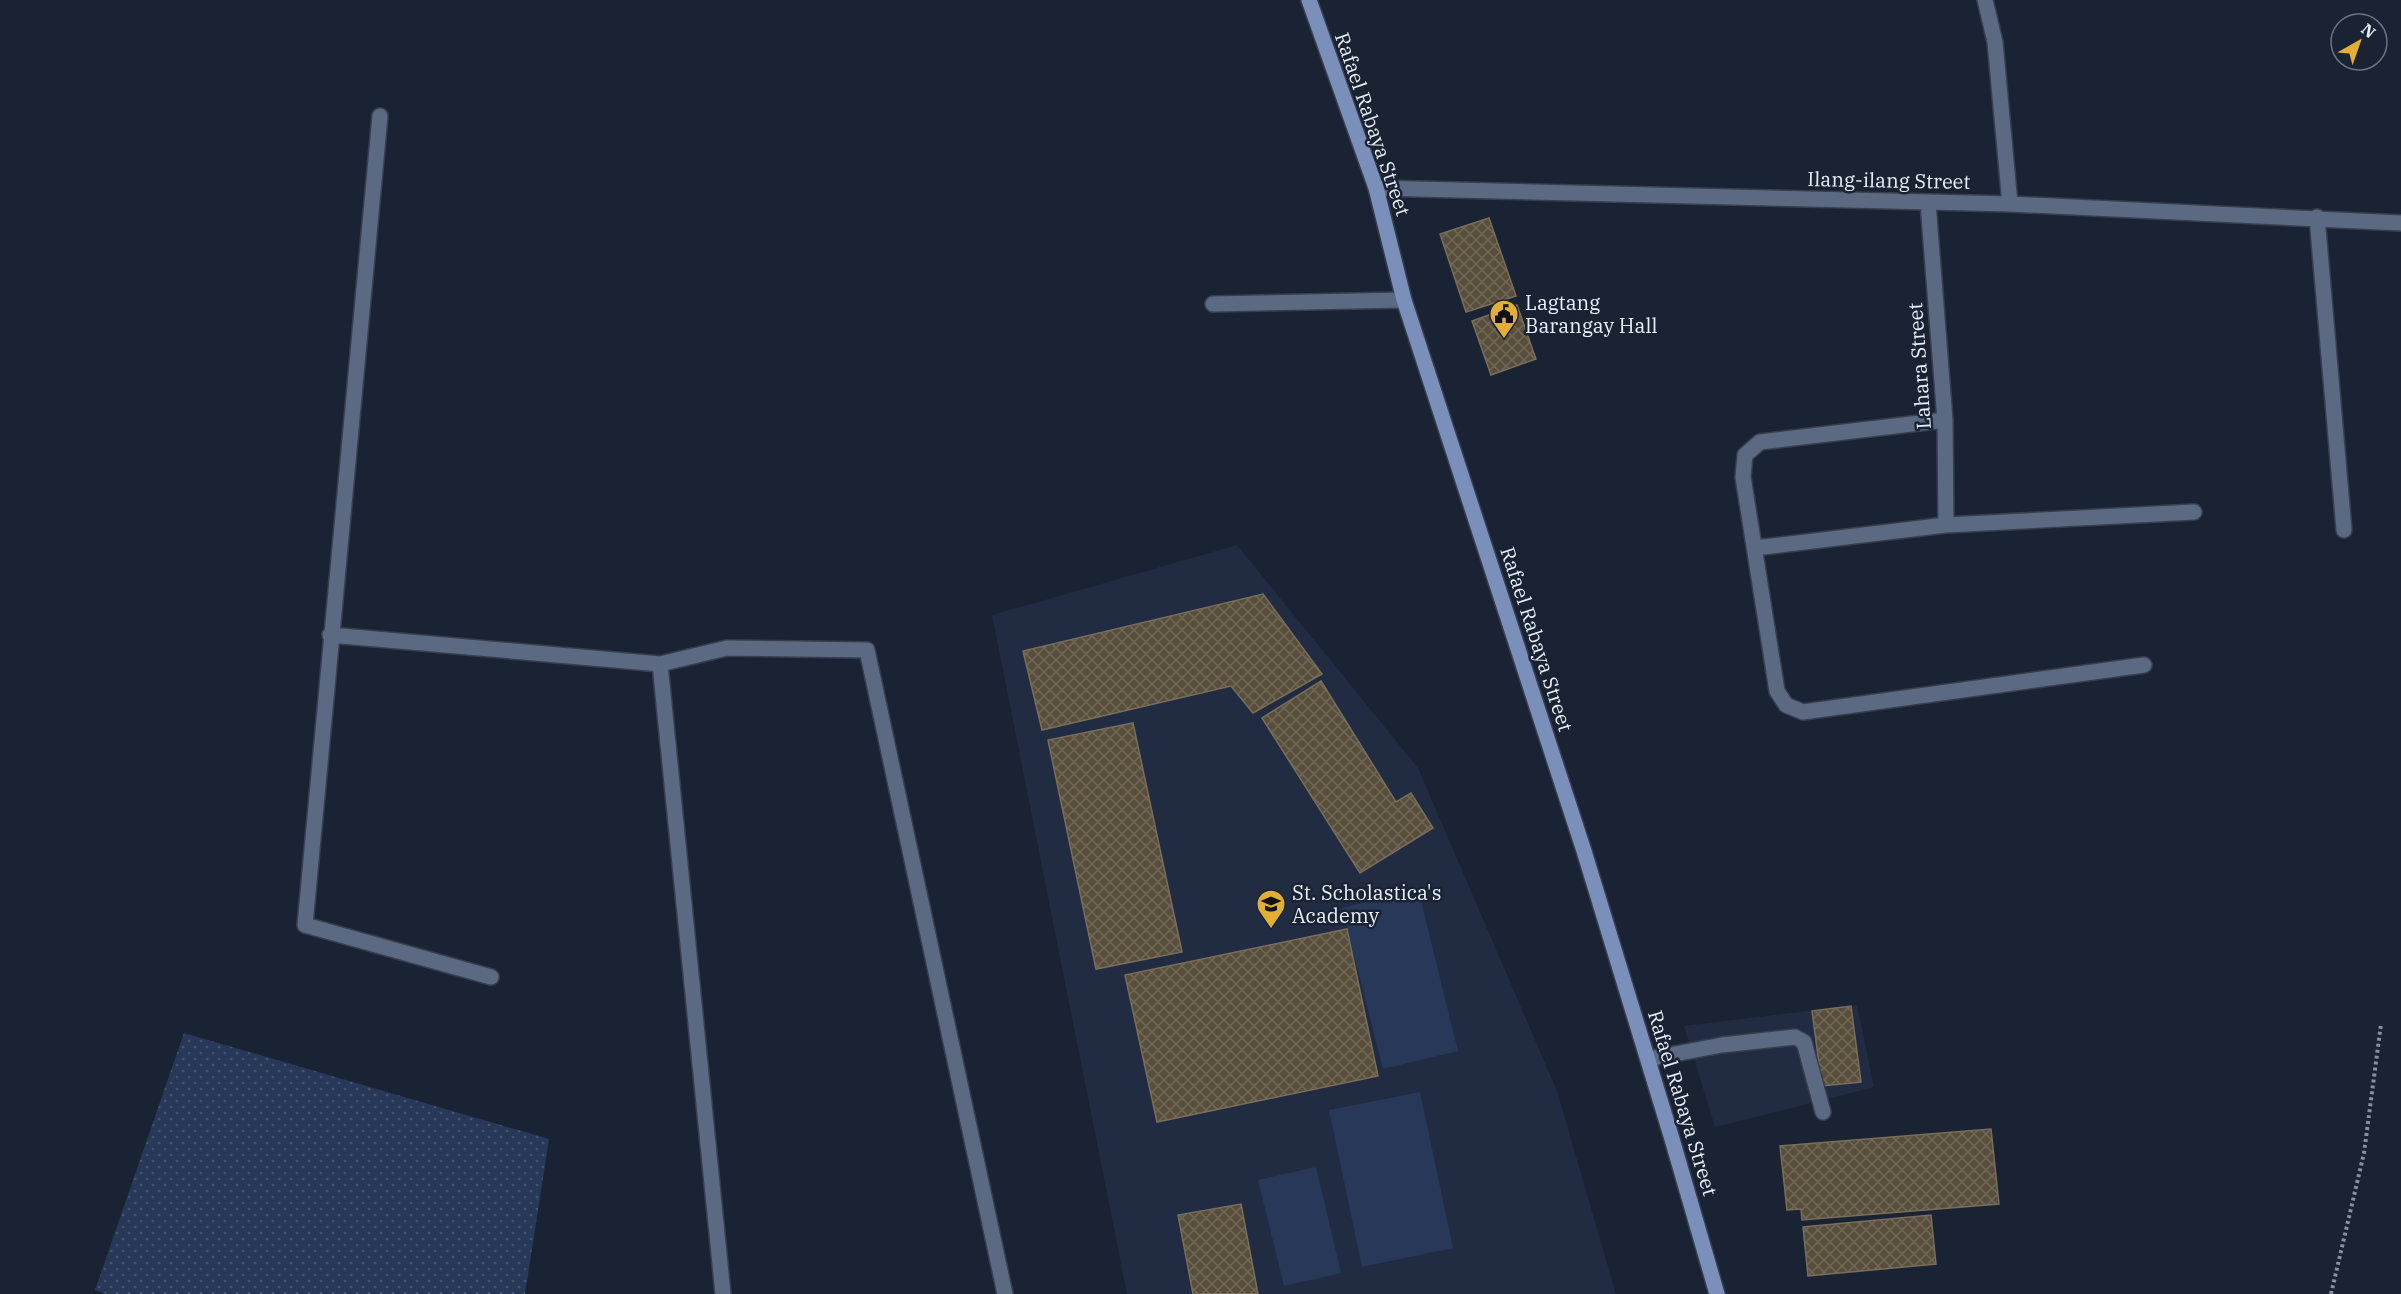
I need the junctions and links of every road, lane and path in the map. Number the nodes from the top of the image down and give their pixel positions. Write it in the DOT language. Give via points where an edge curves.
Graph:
graph roads {
  1 [pos="1309,0"];
  2 [pos="1985,0"];
  3 [pos="380,117"];
  4 [pos="1376,188"];
  5 [pos="1928,203"];
  6 [pos="2010,204"];
  7 [pos="2317,218"];
  8 [pos="2401,223"];
  9 [pos="1404,300"];
  10 [pos="1213,304"];
  11 [pos="1945,420"];
  12 [pos="2194,512"];
  13 [pos="1946,525"];
  14 [pos="2344,530"];
  15 [pos="1755,548"];
  16 [pos="330,635"];
  17 [pos="660,664"];
  18 [pos="2144,665"];
  19 [pos="491,977"];
  20 [pos="2381,1024"];
  21 [pos="1648,1059"];
  22 [pos="1823,1112"];
  23 [pos="723,1294"];
  24 [pos="1005,1294"];
  25 [pos="1717,1294"];
  26 [pos="2331,1294"];
  1 -- 4 [label="main road, Rafael Rabaya Street"];
  2 -- 6 [label="street" via="1995,42"];
  3 -- 16 [label="street"];
  4 -- 5 [label="street, Ilang-ilang Street"];
  4 -- 9 [label="main road, Rafael Rabaya Street"];
  5 -- 6 [label="street, Ilang-ilang Street"];
  5 -- 11 [label="street, Lahara Street"];
  6 -- 7 [label="street, Ilang-ilang Street"];
  7 -- 8 [label="street, Ilang-ilang Street"];
  7 -- 14 [label="street"];
  9 -- 10 [label="street"];
  9 -- 21 [label="main road, Rafael Rabaya Street"];
  11 -- 13 [label="street, Lahara Street"];
  11 -- 15 [label="street" via="1760,442 1745,455 1743,477"];
  12 -- 13 [label="street"];
  13 -- 15 [label="street"];
  15 -- 18 [label="street" via="1777,691 1786,705 1803,712"];
  16 -- 17 [label="street"];
  16 -- 19 [label="street" via="305,925"];
  17 -- 23 [label="street"];
  17 -- 24 [label="street" via="727,648 867,650"];
  20 -- 26 [label="path" via="2364,1153"];
  21 -- 22 [label="street" via="1795,1036 1804,1042"];
  21 -- 25 [label="main road, Rafael Rabaya Street"];
}
